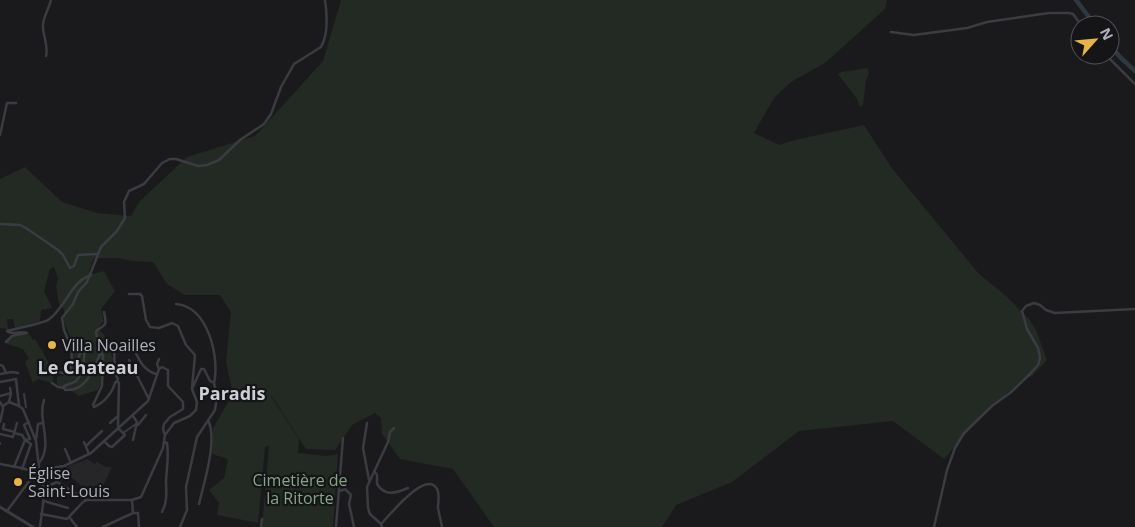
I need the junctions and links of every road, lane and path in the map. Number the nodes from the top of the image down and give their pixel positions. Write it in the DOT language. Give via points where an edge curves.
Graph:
graph roads {
  1 [pos="51,0"];
  2 [pos="325,0"];
  3 [pos="1074,15"];
  4 [pos="891,32"];
  5 [pos="46,56"];
  6 [pos="1116,65"];
  7 [pos="1135,84"];
  8 [pos="16,103"];
  9 [pos="0,135"];
  10 [pos="0,224"];
  11 [pos="98,254"];
  12 [pos="91,274"];
  13 [pos="129,294"];
  14 [pos="176,304"];
  15 [pos="1135,309"];
  16 [pos="104,312"];
  17 [pos="130,340"];
  18 [pos="6,342"];
  19 [pos="114,348"];
  20 [pos="102,354"];
  21 [pos="159,359"];
  22 [pos="129,360"];
  23 [pos="0,365"];
  24 [pos="51,367"];
  25 [pos="158,369"];
  26 [pos="6,372"];
  27 [pos="70,372"];
  28 [pos="18,373"];
  29 [pos="0,374"];
  30 [pos="156,374"];
  31 [pos="0,382"];
  32 [pos="117,382"];
  33 [pos="52,383"];
  34 [pos="214,383"];
  35 [pos="10,388"];
  36 [pos="64,388"];
  37 [pos="192,389"];
  38 [pos="11,393"];
  39 [pos="24,394"];
  40 [pos="0,396"];
  41 [pos="149,399"];
  42 [pos="44,400"];
  43 [pos="0,402"];
  44 [pos="9,402"];
  45 [pos="19,406"];
  46 [pos="2,408"];
  47 [pos="25,409"];
  48 [pos="1,415"];
  49 [pos="118,416"];
  50 [pos="133,416"];
  51 [pos="146,416"];
  52 [pos="0,422"];
  53 [pos="29,422"];
  54 [pos="209,422"];
  55 [pos="17,423"];
  56 [pos="43,423"];
  57 [pos="110,423"];
  58 [pos="367,423"];
  59 [pos="4,424"];
  60 [pos="136,425"];
  61 [pos="118,427"];
  62 [pos="394,428"];
  63 [pos="102,430"];
  64 [pos="14,432"];
  65 [pos="0,434"];
  66 [pos="124,434"];
  67 [pos="165,435"];
  68 [pos="343,438"];
  69 [pos="25,440"];
  70 [pos="133,440"];
  71 [pos="104,441"];
  72 [pos="37,442"];
  73 [pos="84,442"];
  74 [pos="164,442"];
  75 [pos="31,444"];
  76 [pos="86,446"];
  77 [pos="65,449"];
  78 [pos="89,454"];
  79 [pos="39,463"];
  80 [pos="71,463"];
  81 [pos="0,464"];
  82 [pos="14,467"];
  83 [pos="51,468"];
  84 [pos="22,469"];
  85 [pos="36,471"];
  86 [pos="374,471"];
  87 [pos="57,482"];
  88 [pos="369,483"];
  89 [pos="44,488"];
  90 [pos="408,488"];
  91 [pos="339,492"];
  92 [pos="88,500"];
  93 [pos="132,500"];
  94 [pos="44,502"];
  95 [pos="199,504"];
  96 [pos="0,507"];
  97 [pos="68,508"];
  98 [pos="7,511"];
  99 [pos="162,512"];
  100 [pos="133,513"];
  101 [pos="41,514"];
  102 [pos="70,518"];
  103 [pos="262,518"];
  104 [pos="381,526"];
  105 [pos="33,527"];
  106 [pos="40,527"];
  107 [pos="77,527"];
  108 [pos="103,527"];
  109 [pos="139,527"];
  110 [pos="180,527"];
  111 [pos="261,527"];
  112 [pos="336,527"];
  113 [pos="354,527"];
  114 [pos="442,527"];
  115 [pos="934,527"];
  1 -- 5 [label="street" via="43,25"];
  2 -- 11 [label="street" via="323,44 294,64 264,124 219,160 207,165 193,166 173,159 162,163 144,184 127,194 125,218"];
  3 -- 4 [label="street" via="1029,15 914,35"];
  6 -- 7 [label="street"];
  8 -- 9 [label="street" via="7,103"];
  10 -- 11 [label="street" via="26,228 58,250 70,268 78,256"];
  11 -- 12 [label="street"];
  12 -- 18 [label="street" via="76,284 46,322 7,331 27,333 12,336"];
  12 -- 27 [label="street" via="62,318 72,349"];
  13 -- 37 [label="street" via="142,296 149,326 176,325 195,355"];
  14 -- 34 [label="street" via="196,314 210,335 215,353"];
  15 -- 115 [label="street" via="1055,313 1034,303 1026,306 1022,315 1038,348 1038,365 964,433 947,470"];
  16 -- 20 [label="street" via="106,325 96,333"];
  17 -- 30 [label="street" via="143,367"];
  19 -- 32 [label="street"];
  20 -- 32 [label="street" via="102,386 94,407 109,395"];
  20 -- 36 [label="street" via="82,385 71,390"];
  21 -- 25 [label="street"];
  22 -- 41 [label="street"];
  23 -- 26 [label="street"];
  24 -- 27 [label="street" via="60,373"];
  25 -- 30 [label="street"];
  25 -- 67 [label="street" via="168,370 168,386 184,405 166,422"];
  26 -- 28 [label="street"];
  26 -- 29 [label="street"];
  27 -- 36 [label="street" via="84,352 79,376"];
  30 -- 41 [label="street"];
  31 -- 45 [label="street" via="17,378"];
  32 -- 49 [label="street"];
  33 -- 36 [label="street"];
  34 -- 37 [label="street" via="202,368"];
  34 -- 54 [label="street" via="217,396"];
  35 -- 38 [label="street"];
  37 -- 67 [label="street" via="196,410 174,423"];
  38 -- 40 [label="street"];
  38 -- 44 [label="street"];
  39 -- 47 [label="street"];
  41 -- 50 [label="street"];
  42 -- 56 [label="street" via="41,407"];
  43 -- 46 [label="street"];
  44 -- 45 [label="street"];
  44 -- 46 [label="street"];
  45 -- 47 [label="street"];
  46 -- 48 [label="street"];
  47 -- 53 [label="street"];
  48 -- 52 [label="street"];
  49 -- 57 [label="street"];
  49 -- 61 [label="street"];
  50 -- 60 [label="street"];
  50 -- 61 [label="street"];
  51 -- 60 [label="street"];
  53 -- 69 [label="street" via="24,425 30,439"];
  53 -- 72 [label="street"];
  54 -- 95 [label="street" via="211,447"];
  54 -- 110 [label="street" via="197,438 186,488 187,510"];
  55 -- 64 [label="street"];
  56 -- 72 [label="street" via="38,424"];
  56 -- 79 [label="street" via="46,437"];
  58 -- 88 [label="street" via="364,448"];
  59 -- 64 [label="street" via="3,428"];
  60 -- 66 [label="street"];
  60 -- 70 [label="street"];
  61 -- 66 [label="street"];
  61 -- 71 [label="street"];
  62 -- 86 [label="street"];
  63 -- 76 [label="street"];
  64 -- 65 [label="street" via="13,437"];
  64 -- 69 [label="street"];
  66 -- 71 [label="street" via="112,447"];
  67 -- 74 [label="street"];
  68 -- 91 [label="street"];
  69 -- 75 [label="street"];
  69 -- 82 [label="street"];
  71 -- 78 [label="street"];
  72 -- 75 [label="street"];
  72 -- 79 [label="street"];
  73 -- 76 [label="street"];
  74 -- 93 [label="street" via="143,494"];
  74 -- 99 [label="street" via="168,449 168,465 167,497"];
  75 -- 84 [label="street"];
  76 -- 78 [label="street"];
  77 -- 80 [label="street"];
  78 -- 80 [label="street"];
  79 -- 85 [label="street"];
  80 -- 83 [label="street"];
  81 -- 82 [label="street"];
  82 -- 84 [label="street"];
  83 -- 85 [label="street"];
  83 -- 87 [label="street"];
  84 -- 85 [label="street"];
  85 -- 89 [label="street"];
  85 -- 98 [label="street"];
  86 -- 88 [label="street"];
  86 -- 90 [label="street" via="377,484 384,491 394,493"];
  87 -- 89 [label="street"];
  87 -- 92 [label="street"];
  88 -- 104 [label="street" via="368,508"];
  89 -- 94 [label="street"];
  91 -- 112 [label="street"];
  91 -- 113 [label="street" via="345,489 351,495 349,504"];
  92 -- 93 [label="street"];
  92 -- 102 [label="street"];
  93 -- 100 [label="street"];
  94 -- 97 [label="street"];
  94 -- 101 [label="street"];
  96 -- 98 [label="street"];
  98 -- 105 [label="street"];
  100 -- 108 [label="street"];
  100 -- 109 [label="street" via="139,514"];
  101 -- 102 [label="street"];
  101 -- 106 [label="street"];
  102 -- 107 [label="street"];
  103 -- 111 [label="street"];
  104 -- 114 [label="street" via="411,493 430,484 438,493"];
}
